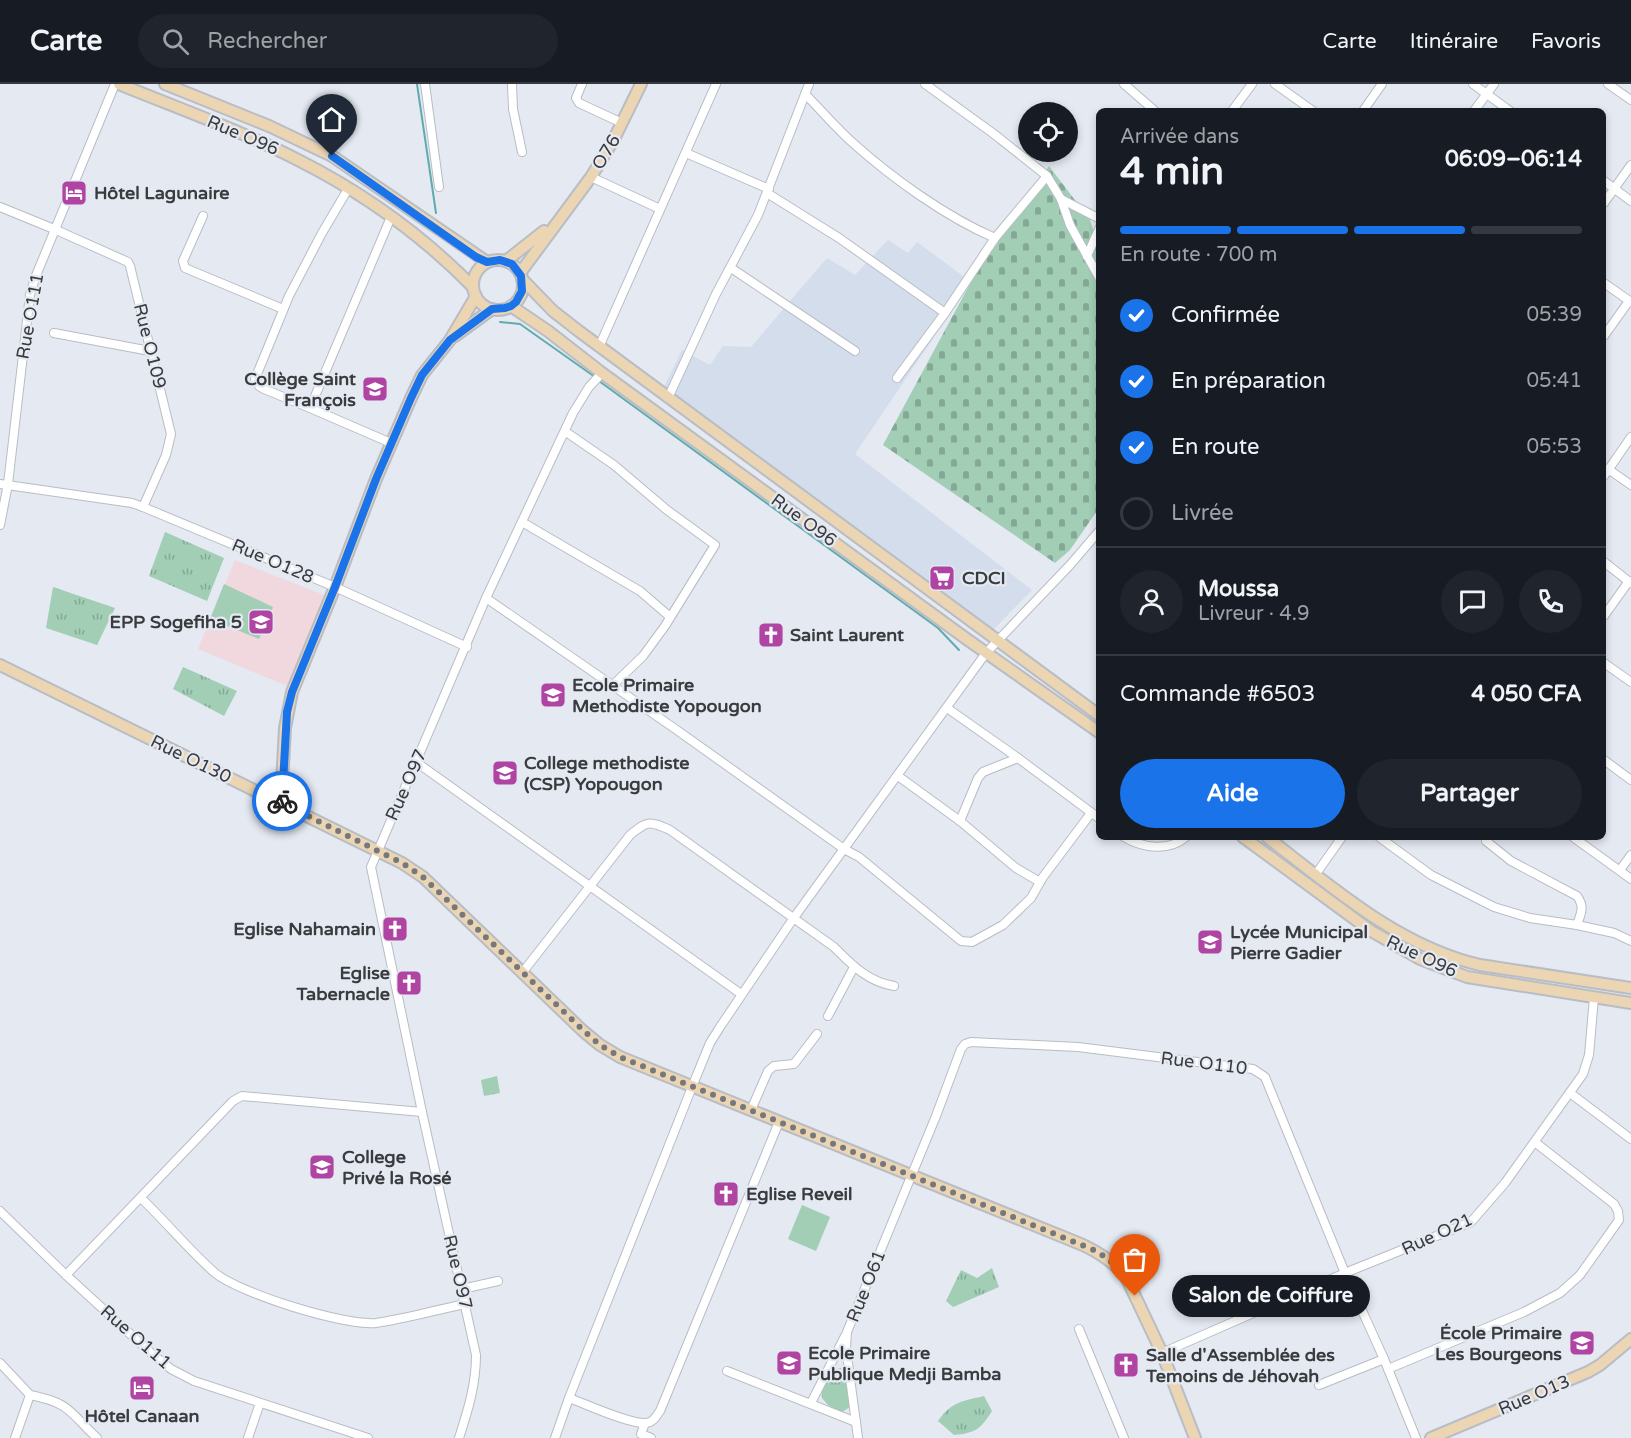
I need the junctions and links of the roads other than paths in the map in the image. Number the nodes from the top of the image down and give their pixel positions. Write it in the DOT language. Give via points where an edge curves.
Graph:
graph roads {
  1 [pos="117,84"];
  2 [pos="165,84"];
  3 [pos="425,84"];
  4 [pos="512,84"];
  5 [pos="582,84"];
  6 [pos="641,84"];
  7 [pos="716,84"];
  8 [pos="809,84"];
  9 [pos="925,84"];
  10 [pos="1124,84"];
  11 [pos="1252,84"];
  12 [pos="1275,84"];
  13 [pos="1382,84"];
  14 [pos="1473,84"];
  15 [pos="1494,84"];
  16 [pos="1608,84"];
  17 [pos="805,94"];
  18 [pos="1486,94"];
  19 [pos="1631,100"];
  20 [pos="1152,108"];
  21 [pos="1234,108"];
  22 [pos="1309,108"];
  23 [pos="1365,108"];
  24 [pos="1476,108"];
  25 [pos="1506,108"];
  26 [pos="622,123"];
  27 [pos="522,152"];
  28 [pos="686,153"];
  29 [pos="1631,165"];
  30 [pos="1047,176"];
  31 [pos="591,177"];
  32 [pos="1606,183"];
  33 [pos="439,187"];
  34 [pos="348,189"];
  35 [pos="1614,189"];
  36 [pos="768,191"];
  37 [pos="1061,199"];
  38 [pos="1606,200"];
  39 [pos="1631,201"];
  40 [pos="0,207"];
  41 [pos="660,209"];
  42 [pos="562,215"];
  43 [pos="203,216"];
  44 [pos="391,217"];
  45 [pos="1096,217"];
  46 [pos="54,229"];
  47 [pos="1096,236"];
  48 [pos="995,238"];
  49 [pos="1087,256"];
  50 [pos="506,261"];
  51 [pos="487,262"];
  52 [pos="731,268"];
  53 [pos="1096,272"];
  54 [pos="521,276"];
  55 [pos="1606,284"];
  56 [pos="474,291"];
  57 [pos="1630,301"];
  58 [pos="511,306"];
  59 [pos="283,309"];
  60 [pos="492,309"];
  61 [pos="945,313"];
  62 [pos="54,333"];
  63 [pos="1606,333"];
  64 [pos="450,340"];
  65 [pos="599,347"];
  66 [pos="150,351"];
  67 [pos="855,351"];
  68 [pos="602,373"];
  69 [pos="897,378"];
  70 [pos="669,398"];
  71 [pos="310,408"];
  72 [pos="566,432"];
  73 [pos="1631,437"];
  74 [pos="391,443"];
  75 [pos="1606,472"];
  76 [pos="4,484"];
  77 [pos="1631,486"];
  78 [pos="143,507"];
  79 [pos="522,522"];
  80 [pos="0,525"];
  81 [pos="1096,536"];
  82 [pos="1092,541"];
  83 [pos="1096,544"];
  84 [pos="1606,564"];
  85 [pos="1630,582"];
  86 [pos="335,587"];
  87 [pos="486,598"];
  88 [pos="1606,613"];
  89 [pos="669,616"];
  90 [pos="996,640"];
  91 [pos="467,647"];
  92 [pos="986,653"];
  93 [pos="1606,664"];
  94 [pos="0,665"];
  95 [pos="1631,682"];
  96 [pos="613,685"];
  97 [pos="947,708"];
  98 [pos="1096,713"];
  99 [pos="1096,730"];
  100 [pos="1018,758"];
  101 [pos="1606,761"];
  102 [pos="416,762"];
  103 [pos="898,776"];
  104 [pos="1631,780"];
  105 [pos="282,803"];
  106 [pos="1091,813"];
  107 [pos="1096,816"];
  108 [pos="960,821"];
  109 [pos="1131,840"];
  110 [pos="1182,840"];
  111 [pos="1247,840"];
  112 [pos="1271,840"];
  113 [pos="1340,840"];
  114 [pos="1382,840"];
  115 [pos="1489,840"];
  116 [pos="1577,840"];
  117 [pos="844,849"];
  118 [pos="377,850"];
  119 [pos="1631,855"];
  120 [pos="1620,870"];
  121 [pos="1316,874"];
  122 [pos="1631,879"];
  123 [pos="1040,882"];
  124 [pos="589,885"];
  125 [pos="793,919"];
  126 [pos="1577,925"];
  127 [pos="1631,941"];
  128 [pos="854,968"];
  129 [pos="522,973"];
  130 [pos="894,986"];
  131 [pos="1631,988"];
  132 [pos="741,994"];
  133 [pos="1593,998"];
  134 [pos="1631,1003"];
  135 [pos="828,1016"];
  136 [pos="817,1034"];
  137 [pos="692,1087"];
  138 [pos="1570,1093"];
  139 [pos="751,1110"];
  140 [pos="422,1112"];
  141 [pos="778,1122"];
  142 [pos="1631,1139"];
  143 [pos="1536,1143"];
  144 [pos="911,1175"];
  145 [pos="141,1198"];
  146 [pos="0,1211"];
  147 [pos="1345,1273"];
  148 [pos="66,1275"];
  149 [pos="498,1281"];
  150 [pos="462,1289"];
  151 [pos="465,1304"];
  152 [pos="1079,1329"];
  153 [pos="847,1332"];
  154 [pos="1631,1339"];
  155 [pos="1162,1353"];
  156 [pos="1384,1359"];
  157 [pos="0,1363"];
  158 [pos="1388,1369"];
  159 [pos="727,1371"];
  160 [pos="1319,1385"];
  161 [pos="30,1395"];
  162 [pos="569,1398"];
  163 [pos="260,1403"];
  164 [pos="810,1403"];
  165 [pos="856,1422"];
  166 [pos="645,1423"];
  167 [pos="15,1438"];
  168 [pos="97,1438"];
  169 [pos="248,1438"];
  170 [pos="368,1438"];
  171 [pos="459,1438"];
  172 [pos="555,1438"];
  173 [pos="651,1438"];
  174 [pos="858,1438"];
  175 [pos="1124,1438"];
  176 [pos="1195,1438"];
  177 [pos="1416,1438"];
  178 [pos="1431,1438"];
  1 -- 34 [label="main road, Rue O96" via="256,140"];
  1 -- 46 [label="street, Rue O111"];
  2 -- 51 [label="main road, Rue O96" via="332,156"];
  3 -- 33 [label="street"];
  4 -- 27 [label="street"];
  5 -- 26 [label="street" via="576,98 579,103"];
  6 -- 26 [label="main road, O76"];
  7 -- 28 [label="street"];
  8 -- 17 [label="street"];
  9 -- 30 [label="street"];
  10 -- 20 [label="street"];
  11 -- 21 [label="street"];
  12 -- 22 [label="street"];
  13 -- 23 [label="street"];
  14 -- 18 [label="street"];
  15 -- 18 [label="street"];
  16 -- 19 [label="street"];
  17 -- 36 [label="street"];
  17 -- 48 [label="street" via="874,161 930,202"];
  18 -- 24 [label="street"];
  18 -- 25 [label="street"];
  26 -- 31 [label="main road, O76"];
  28 -- 36 [label="street"];
  28 -- 41 [label="street"];
  29 -- 35 [label="street"];
  30 -- 37 [label="street"];
  30 -- 48 [label="street"];
  31 -- 41 [label="street"];
  31 -- 42 [label="main road, O76"];
  32 -- 35 [label="street"];
  34 -- 44 [label="main road, Rue O96"];
  34 -- 59 [label="street"];
  35 -- 38 [label="street"];
  35 -- 39 [label="street"];
  36 -- 52 [label="street"];
  36 -- 61 [label="street"];
  37 -- 45 [label="street"];
  37 -- 49 [label="street"];
  40 -- 46 [label="street"];
  41 -- 65 [label="street"];
  42 -- 50 [label="main road"];
  42 -- 54 [label="main road"];
  43 -- 59 [label="street" via="183,261 185,268"];
  44 -- 56 [label="main road, Rue O96" via="448,262"];
  44 -- 71 [label="street"];
  46 -- 66 [label="street, Rue O109" via="128,262"];
  46 -- 76 [label="street, Rue O111" via="30,295"];
  47 -- 49 [label="street"];
  48 -- 61 [label="street"];
  49 -- 53 [label="street"];
  50 -- 51 [label="main road"];
  50 -- 54 [label="main road"];
  51 -- 56 [label="main road" via="475,275"];
  52 -- 67 [label="street"];
  52 -- 70 [label="street"];
  54 -- 58 [label="main road" via="522,291"];
  54 -- 65 [label="main road, Rue O96" via="553,311"];
  55 -- 57 [label="street"];
  56 -- 60 [label="main road" via="482,304"];
  56 -- 64 [label="main road"];
  57 -- 63 [label="street"];
  58 -- 60 [label="main road"];
  58 -- 68 [label="main road, Rue O96"];
  59 -- 71 [label="street" via="255,379 264,389"];
  60 -- 64 [label="main road"];
  61 -- 69 [label="street"];
  62 -- 66 [label="street"];
  64 -- 74 [label="main road" via="422,375"];
  65 -- 70 [label="main road, Rue O96"];
  66 -- 78 [label="street, Rue O109" via="171,434"];
  68 -- 72 [label="street, Rue O97" via="581,399"];
  68 -- 92 [label="main road, Rue O96"];
  70 -- 90 [label="main road, Rue O96"];
  71 -- 74 [label="street"];
  72 -- 79 [label="street, Rue O97"];
  72 -- 89 [label="street" via="715,545"];
  73 -- 75 [label="street"];
  74 -- 86 [label="main road"];
  75 -- 77 [label="street"];
  76 -- 78 [label="street, Rue O128"];
  76 -- 80 [label="street, Rue O111"];
  78 -- 86 [label="street, Rue O128"];
  79 -- 87 [label="street, Rue O97"];
  79 -- 89 [label="street" via="640,591"];
  81 -- 82 [label="street"];
  82 -- 83 [label="street"];
  82 -- 90 [label="street"];
  84 -- 85 [label="street"];
  85 -- 88 [label="street"];
  86 -- 91 [label="street, Rue O128"];
  86 -- 105 [label="main road" via="287,712"];
  87 -- 91 [label="street, Rue O97"];
  87 -- 96 [label="street"];
  89 -- 96 [label="street" via="643,656"];
  90 -- 92 [label="street"];
  90 -- 98 [label="main road, Rue O96"];
  91 -- 102 [label="street, Rue O97"];
  92 -- 97 [label="street"];
  92 -- 99 [label="main road, Rue O96"];
  93 -- 95 [label="street"];
  94 -- 105 [label="main road, Rue O130"];
  96 -- 117 [label="street"];
  97 -- 100 [label="street"];
  97 -- 103 [label="street"];
  100 -- 106 [label="street"];
  100 -- 108 [label="street" via="983,772"];
  101 -- 104 [label="street"];
  102 -- 118 [label="street, Rue O97"];
  102 -- 124 [label="street"];
  103 -- 108 [label="street"];
  103 -- 117 [label="street"];
  105 -- 118 [label="main road, Rue O130"];
  106 -- 107 [label="street"];
  106 -- 123 [label="street"];
  108 -- 123 [label="street" via="1016,868"];
  109 -- 110 [label="street" via="1147,847 1174,845"];
  111 -- 133 [label="main road, Rue O96" via="1371,931 1420,959 1467,977"];
  112 -- 121 [label="main road, Rue O96"];
  113 -- 121 [label="street"];
  114 -- 126 [label="street" via="1431,875 1494,907 1530,918"];
  115 -- 126 [label="street" via="1511,861 1577,896 1583,908"];
  116 -- 120 [label="street"];
  117 -- 123 [label="street" via="966,943 1001,927 1031,898"];
  117 -- 125 [label="street"];
  118 -- 129 [label="main road, Rue O130" via="423,877"];
  118 -- 140 [label="street, Rue O97" via="371,873"];
  119 -- 120 [label="street"];
  120 -- 122 [label="street"];
  121 -- 131 [label="main road, Rue O96" via="1405,937 1461,960"];
  124 -- 125 [label="street" via="630,835 653,822 670,830"];
  124 -- 129 [label="street"];
  124 -- 132 [label="street"];
  125 -- 128 [label="street" via="834,947"];
  125 -- 132 [label="street"];
  126 -- 127 [label="street"];
  128 -- 130 [label="street" via="873,981"];
  128 -- 135 [label="street"];
  129 -- 137 [label="main road, Rue O130" via="600,1045"];
  132 -- 137 [label="street" via="710,1043"];
  133 -- 134 [label="main road, Rue O96"];
  133 -- 138 [label="street, Rue O21" via="1587,1065"];
  136 -- 139 [label="street" via="794,1064 774,1066 768,1071"];
  137 -- 139 [label="main road, Rue O130"];
  137 -- 162 [label="street"];
  138 -- 142 [label="street"];
  138 -- 143 [label="street, Rue O21"];
  139 -- 141 [label="main road, Rue O130"];
  140 -- 145 [label="street" via="242,1096"];
  140 -- 150 [label="street, Rue O97"];
  141 -- 144 [label="main road, Rue O130"];
  141 -- 166 [label="street" via="660,1411 653,1421"];
  143 -- 147 [label="street, Rue O21" via="1471,1222"];
  143 -- 158 [label="street" via="1614,1204 1619,1220 1580,1275 1560,1293"];
  144 -- 147 [label="street, Rue O110" via="961,1049 971,1042 1078,1047 1253,1069 1265,1077"];
  144 -- 153 [label="street, Rue O61"];
  144 -- 155 [label="main road, Rue O130" via="1107,1258 1126,1277"];
  145 -- 148 [label="street"];
  145 -- 151 [label="street" via="216,1273 259,1295 355,1323 375,1323"];
  146 -- 148 [label="street, Rue O111"];
  147 -- 155 [label="street, Rue O21"];
  147 -- 156 [label="street, Rue O110"];
  148 -- 163 [label="street, Rue O111" via="171,1369 194,1381"];
  149 -- 150 [label="street"];
  150 -- 151 [label="street, Rue O97"];
  151 -- 171 [label="street, Rue O97" via="476,1355 476,1376"];
  152 -- 175 [label="street"];
  153 -- 164 [label="street"];
  153 -- 165 [label="street, Rue O61"];
  154 -- 178 [label="main road, Rue O13" via="1588,1372"];
  155 -- 176 [label="main road, Rue O130"];
  156 -- 158 [label="street, Rue O110"];
  156 -- 160 [label="street"];
  157 -- 161 [label="street"];
  158 -- 177 [label="street, Rue O110"];
  159 -- 164 [label="street"];
  161 -- 167 [label="street"];
  161 -- 168 [label="street" via="66,1406"];
  162 -- 166 [label="street"];
  162 -- 172 [label="street"];
  163 -- 169 [label="street"];
  163 -- 170 [label="street, Rue O111"];
  164 -- 165 [label="street"];
  165 -- 174 [label="street, Rue O61"];
  166 -- 173 [label="street" via="641,1434"];
}
